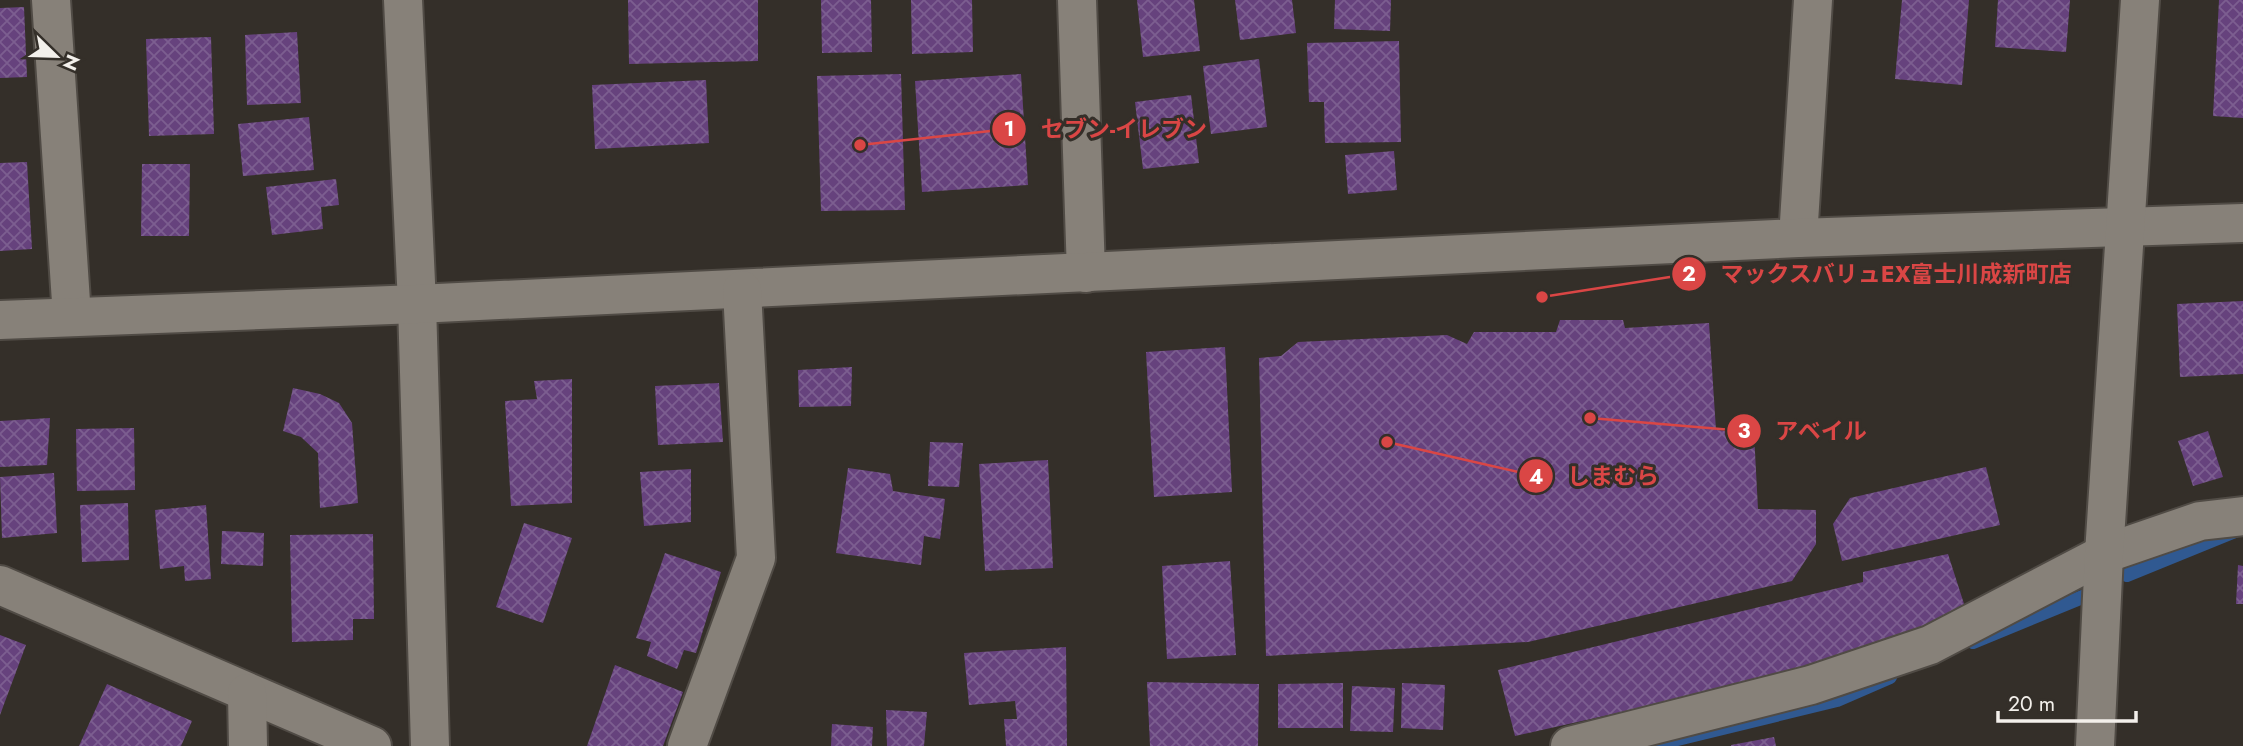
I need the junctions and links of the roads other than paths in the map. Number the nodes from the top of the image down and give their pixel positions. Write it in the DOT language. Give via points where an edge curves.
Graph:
graph roads {
  1 [pos="51,0"];
  2 [pos="404,0"];
  3 [pos="1077,0"];
  4 [pos="1813,0"];
  5 [pos="2140,0"];
  6 [pos="2243,223"];
  7 [pos="2124,228"];
  8 [pos="1798,238"];
  9 [pos="1086,273"];
  10 [pos="742,289"];
  11 [pos="417,304"];
  12 [pos="72,317"];
  13 [pos="0,320"];
  14 [pos="2243,516"];
  15 [pos="2104,554"];
  16 [pos="0,585"];
  17 [pos="247,693"];
  18 [pos="248,746"];
  19 [pos="372,746"];
  20 [pos="430,746"];
  21 [pos="687,746"];
  22 [pos="1570,746"];
  23 [pos="2095,746"];
  1 -- 12 [label="street"];
  2 -- 11 [label="street"];
  3 -- 9 [label="street"];
  4 -- 8 [label="street"];
  5 -- 7 [label="street"];
  6 -- 7 [label="street"];
  7 -- 8 [label="street"];
  7 -- 15 [label="street"];
  8 -- 9 [label="street"];
  9 -- 10 [label="street"];
  10 -- 11 [label="street"];
  10 -- 21 [label="street" via="756,558"];
  11 -- 12 [label="street"];
  11 -- 20 [label="street"];
  12 -- 13 [label="street"];
  14 -- 15 [label="street" via="2200,521"];
  15 -- 22 [label="street" via="1930,645 1811,685"];
  15 -- 23 [label="street"];
  16 -- 17 [label="street"];
  17 -- 18 [label="street"];
  17 -- 19 [label="street"];
}
